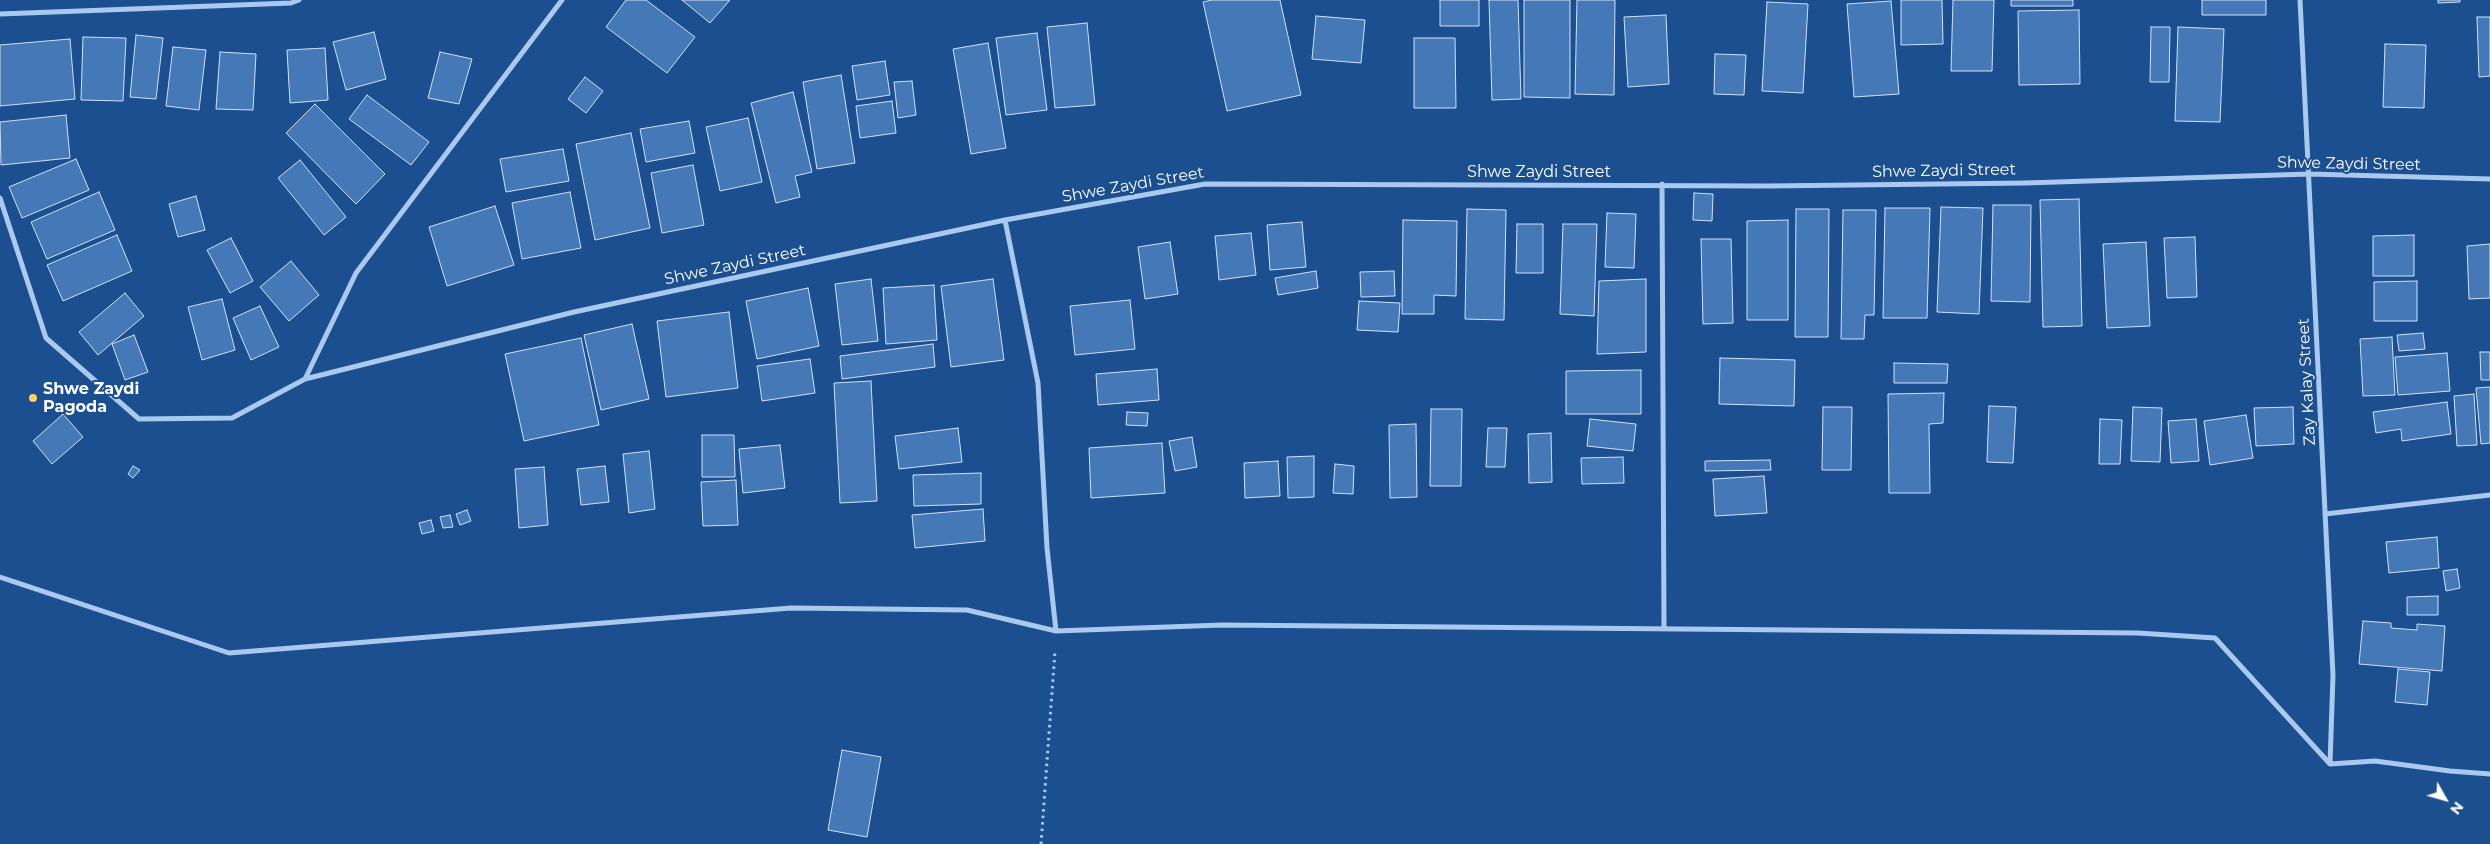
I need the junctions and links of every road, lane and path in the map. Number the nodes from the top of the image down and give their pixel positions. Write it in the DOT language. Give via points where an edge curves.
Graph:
graph roads {
  1 [pos="299,0"];
  2 [pos="562,0"];
  3 [pos="2300,0"];
  4 [pos="0,14"];
  5 [pos="2310,174"];
  6 [pos="2490,179"];
  7 [pos="1662,184"];
  8 [pos="0,198"];
  9 [pos="1005,220"];
  10 [pos="305,379"];
  11 [pos="2490,495"];
  12 [pos="2325,514"];
  13 [pos="0,577"];
  14 [pos="1664,629"];
  15 [pos="1056,631"];
  16 [pos="2330,764"];
  17 [pos="2490,774"];
  18 [pos="1041,844"];
  1 -- 4 [label="street" via="291,3"];
  2 -- 10 [label="street" via="356,273"];
  3 -- 5 [label="street, Zay Kalay Street"];
  5 -- 6 [label="street, Shwe Zaydi Street"];
  5 -- 7 [label="street, Shwe Zaydi Street" via="2025,183"];
  5 -- 12 [label="street, Zay Kalay Street"];
  7 -- 9 [label="street, Shwe Zaydi Street" via="1204,184"];
  7 -- 14 [label="street"];
  8 -- 10 [label="street, Shwe Zaydi Street" via="46,338 139,419 232,418"];
  9 -- 10 [label="street, Shwe Zaydi Street" via="574,312"];
  9 -- 15 [label="street" via="1038,383 1046,548"];
  11 -- 12 [label="street"];
  12 -- 16 [label="street, Zay Kalay Street" via="2334,676"];
  13 -- 15 [label="street" via="229,654 791,608 967,610"];
  14 -- 15 [label="street" via="1222,625"];
  14 -- 16 [label="street" via="2138,633 2215,638"];
  15 -- 18 [label="path"];
  16 -- 17 [label="street" via="2375,761 2450,772"];
}
